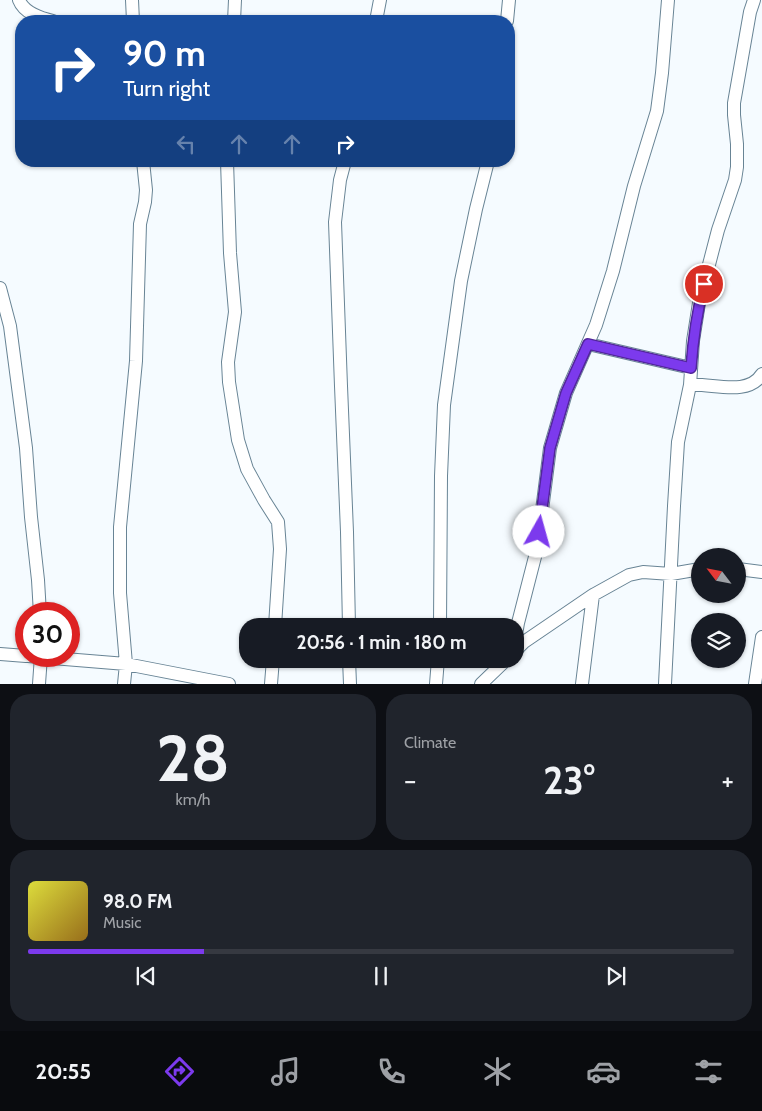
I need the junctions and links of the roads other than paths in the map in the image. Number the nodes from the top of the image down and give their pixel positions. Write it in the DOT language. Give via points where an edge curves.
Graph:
graph roads {
  1 [pos="19,0"];
  2 [pos="132,0"];
  3 [pos="236,0"];
  4 [pos="380,0"];
  5 [pos="509,0"];
  6 [pos="668,0"];
  7 [pos="754,0"];
  8 [pos="36,15"];
  9 [pos="133,15"];
  10 [pos="235,15"];
  11 [pos="377,15"];
  12 [pos="508,15"];
  13 [pos="144,167"];
  14 [pos="228,167"];
  15 [pos="343,167"];
  16 [pos="487,167"];
  17 [pos="0,288"];
  18 [pos="588,344"];
  19 [pos="691,368"];
  20 [pos="762,374"];
  21 [pos="690,385"];
  22 [pos="746,569"];
  23 [pos="691,571"];
  24 [pos="762,572"];
  25 [pos="671,574"];
  26 [pos="593,595"];
  27 [pos="39,602"];
  28 [pos="276,618"];
  29 [pos="349,618"];
  30 [pos="440,618"];
  31 [pos="519,618"];
  32 [pos="762,637"];
  33 [pos="524,642"];
  34 [pos="0,654"];
  35 [pos="15,655"];
  36 [pos="80,660"];
  37 [pos="126,664"];
  38 [pos="41,667"];
  39 [pos="272,668"];
  40 [pos="349,668"];
  41 [pos="437,668"];
  42 [pos="498,668"];
  43 [pos="198,680"];
  44 [pos="39,684"];
  45 [pos="124,684"];
  46 [pos="229,684"];
  47 [pos="271,684"];
  48 [pos="350,684"];
  49 [pos="436,684"];
  50 [pos="481,684"];
  51 [pos="582,684"];
  52 [pos="665,684"];
  53 [pos="755,684"];
  1 -- 8 [label="street"];
  2 -- 9 [label="street"];
  3 -- 10 [label="street"];
  4 -- 11 [label="street"];
  5 -- 12 [label="street"];
  6 -- 18 [label="street" via="657,111 613,271"];
  7 -- 19 [label="street" via="734,103 735,180 699,302"];
  13 -- 37 [label="street" via="146,190 140,224 136,361 120,527 120,593"];
  14 -- 28 [label="street" via="235,312 228,362 229,382 238,440 247,469 278,522 280,548"];
  15 -- 29 [label="street" via="335,222"];
  16 -- 30 [label="street" via="461,281 444,405"];
  17 -- 27 [label="street" via="10,326 26,448"];
  18 -- 19 [label="street"];
  18 -- 31 [label="street" via="566,393 550,448 537,549"];
  19 -- 21 [label="street"];
  20 -- 21 [label="street" via="750,385 737,388"];
  21 -- 25 [label="street" via="678,442"];
  22 -- 24 [label="street"];
  23 -- 25 [label="street"];
  25 -- 26 [label="street" via="643,572 629,575"];
  25 -- 52 [label="street"];
  26 -- 33 [label="street"];
  26 -- 51 [label="street"];
  32 -- 53 [label="street"];
  34 -- 35 [label="street"];
  36 -- 37 [label="street"];
  37 -- 43 [label="street"];
  37 -- 45 [label="street"];
  38 -- 44 [label="street"];
  39 -- 47 [label="street"];
  40 -- 48 [label="street"];
  41 -- 49 [label="street"];
  42 -- 50 [label="street"];
  43 -- 46 [label="street"];
}
